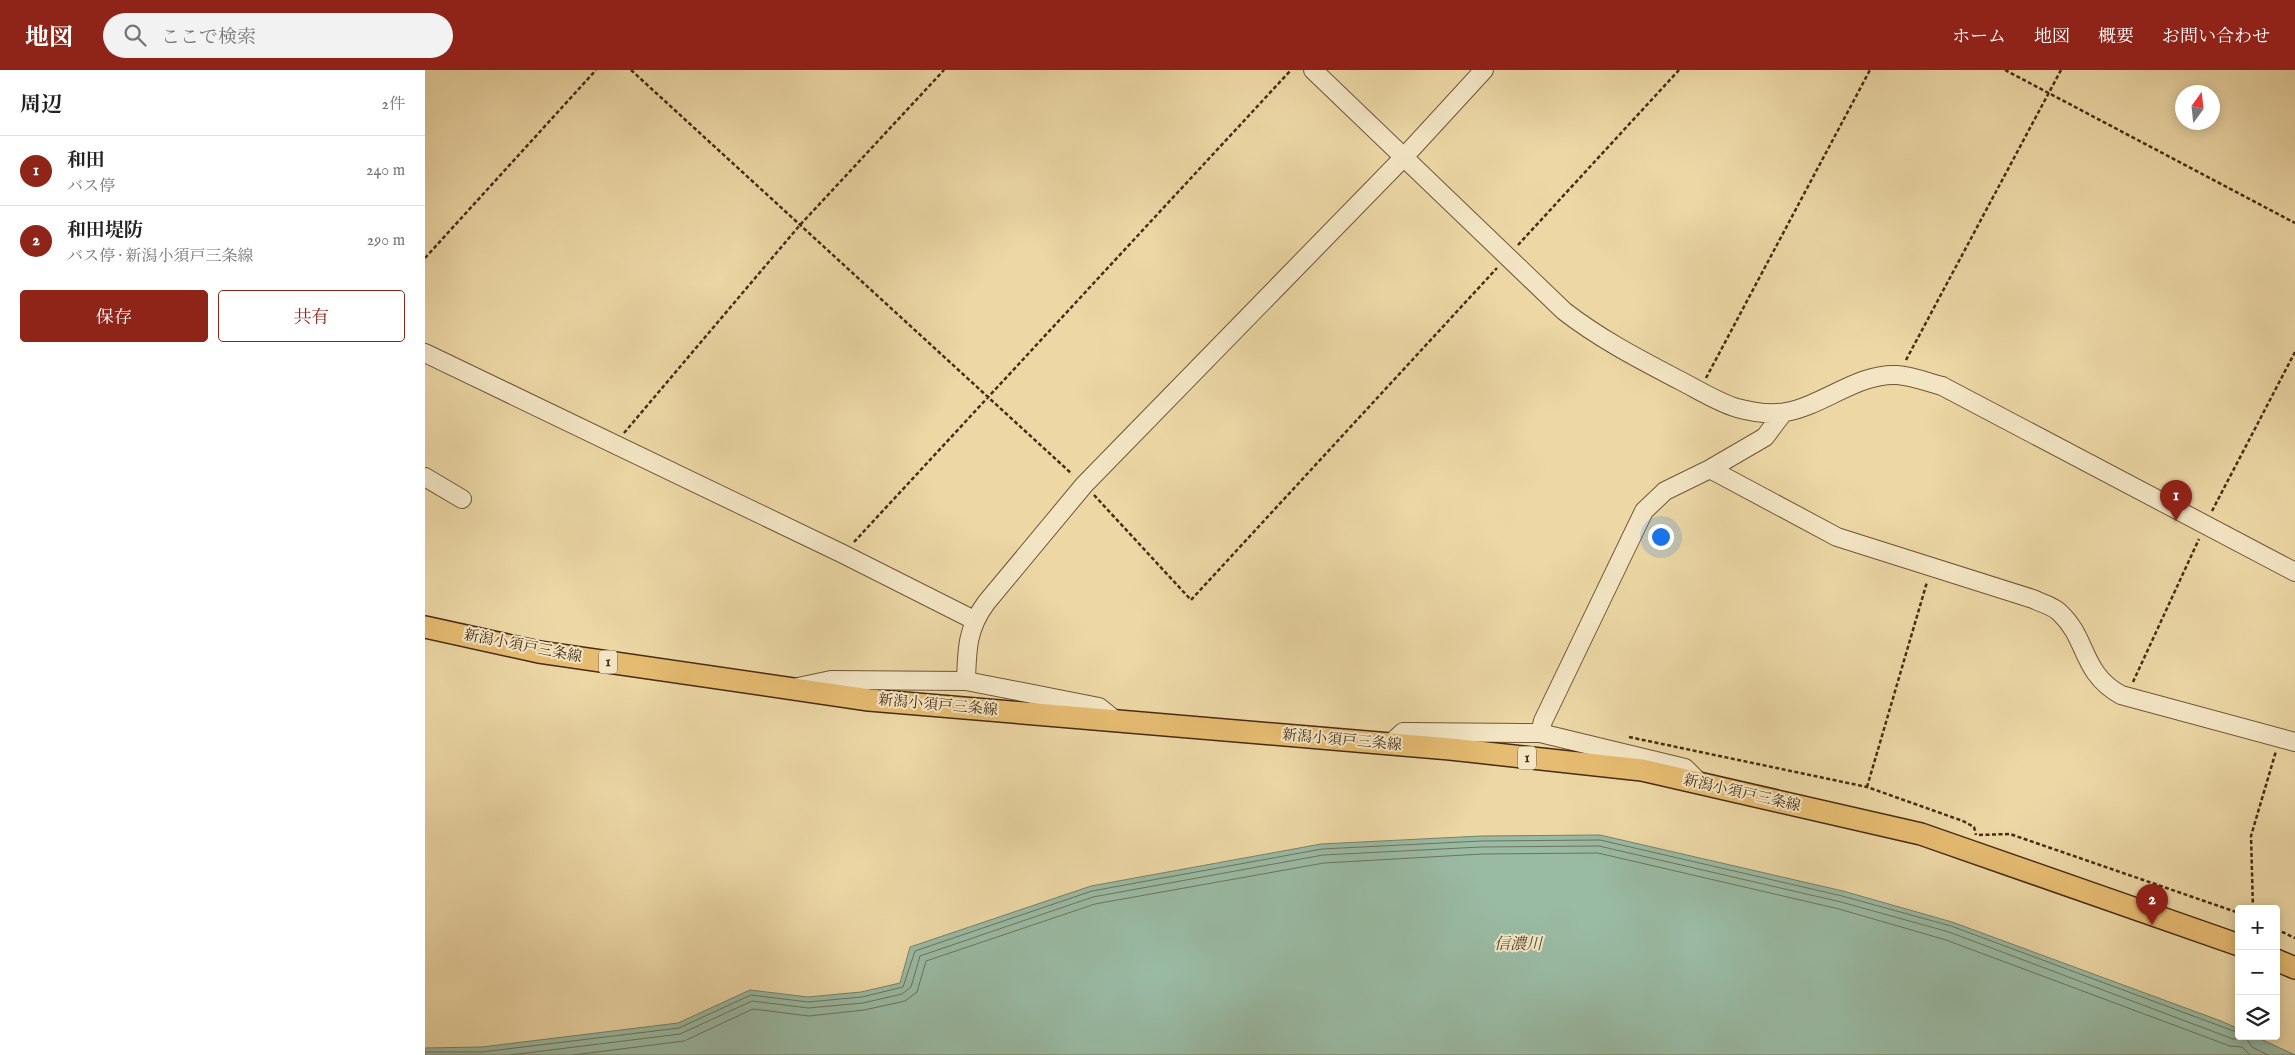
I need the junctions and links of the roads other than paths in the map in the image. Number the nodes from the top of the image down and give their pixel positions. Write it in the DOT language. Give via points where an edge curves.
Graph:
graph roads {
  1 [pos="1313,70"];
  2 [pos="1484,70"];
  3 [pos="1404,157"];
  4 [pos="425,353"];
  5 [pos="1783,413"];
  6 [pos="1710,469"];
  7 [pos="425,477"];
  8 [pos="462,499"];
  9 [pos="2295,572"];
  10 [pos="974,620"];
  11 [pos="425,627"];
  12 [pos="966,681"];
  13 [pos="792,688"];
  14 [pos="1115,720"];
  15 [pos="1540,733"];
  16 [pos="2288,740"];
  17 [pos="1390,744"];
  18 [pos="1701,784"];
  19 [pos="2235,944"];
  20 [pos="2280,962"];
  21 [pos="2295,968"];
  1 -- 3 [label="street"];
  2 -- 3 [label="street"];
  3 -- 5 [label="street" via="1564,311 1588,330 1615,347 1736,407"];
  3 -- 10 [label="street" via="1084,485"];
  4 -- 10 [label="street"];
  5 -- 6 [label="street" via="1765,437"];
  5 -- 9 [label="street" via="1802,409 1866,379 1898,375 1941,386"];
  6 -- 15 [label="street" via="1665,491 1644,511"];
  6 -- 16 [label="street" via="1837,537 2033,599 2060,612 2074,631 2095,674 2111,690"];
  7 -- 8 [label="street"];
  10 -- 12 [label="street" via="967,645"];
  11 -- 13 [label="main road, 新潟小須戸三条線 / 1" via="539,652"];
  12 -- 13 [label="street" via="831,680"];
  12 -- 14 [label="street" via="1099,707"];
  13 -- 14 [label="main road, 新潟小須戸三条線 / 1" via="869,700"];
  14 -- 17 [label="main road, 新潟小須戸三条線 / 1"];
  15 -- 17 [label="street" via="1403,732"];
  15 -- 18 [label="street" via="1685,768"];
  17 -- 18 [label="main road, 新潟小須戸三条線 / 1" via="1643,770"];
  18 -- 19 [label="main road, 新潟小須戸三条線 / 1" via="1921,834"];
  20 -- 21 [label="main road"];
}
